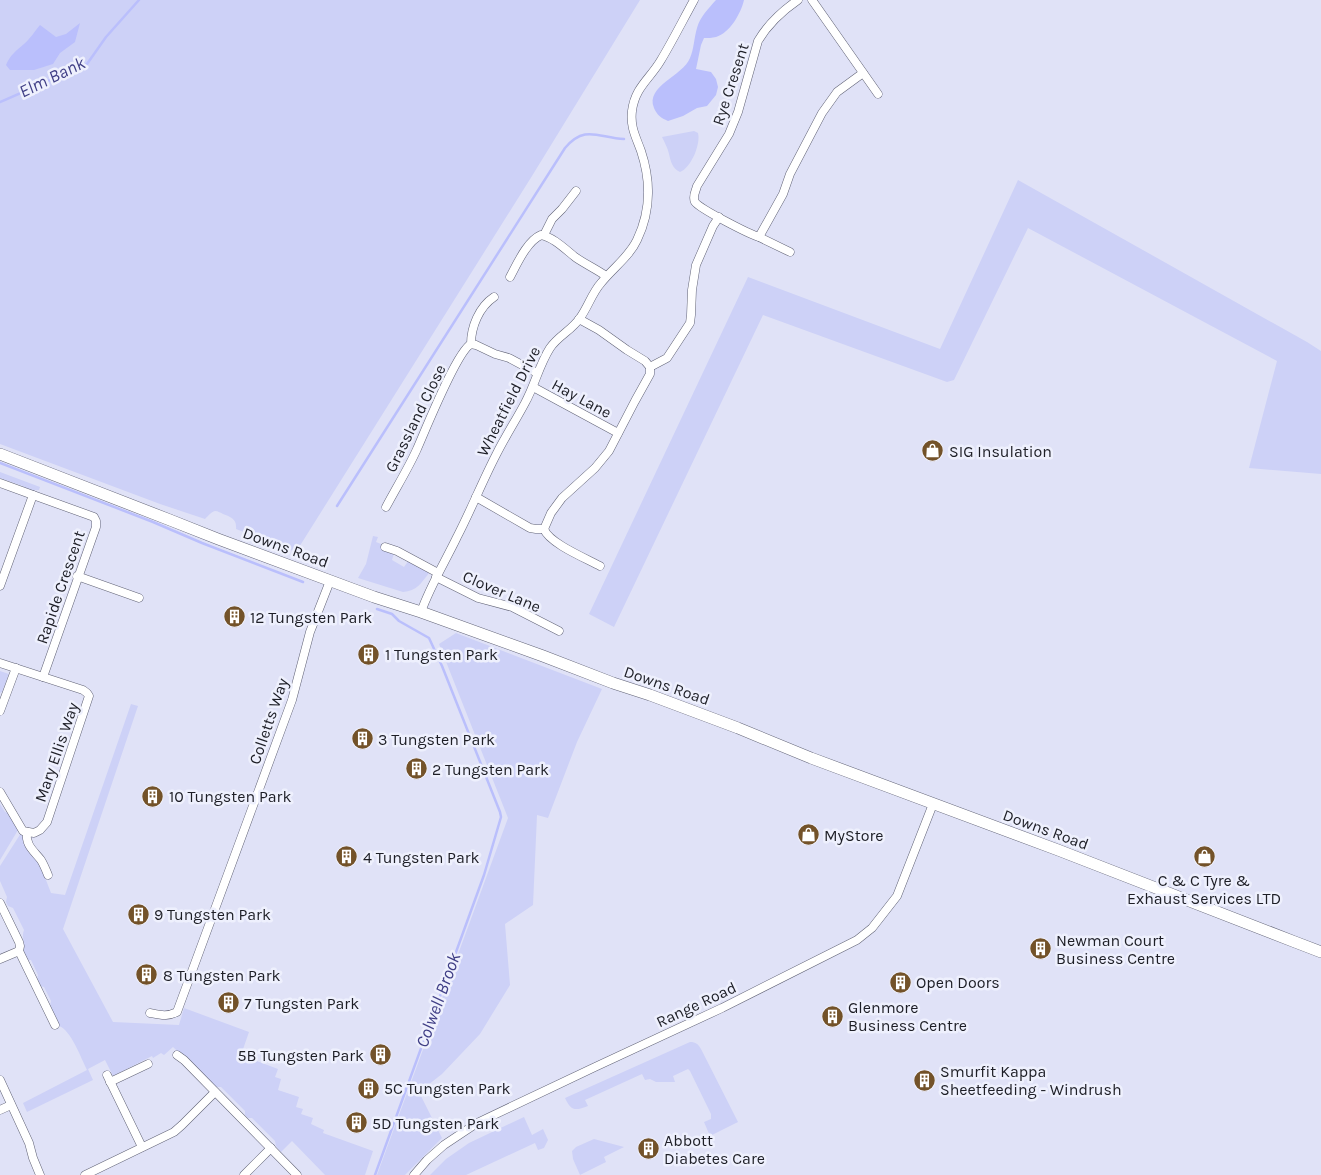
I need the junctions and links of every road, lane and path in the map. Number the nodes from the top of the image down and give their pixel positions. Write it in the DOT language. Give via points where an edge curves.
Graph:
graph roads {
  1 [pos="694,0"];
  2 [pos="798,0"];
  3 [pos="812,0"];
  4 [pos="862,73"];
  5 [pos="878,94"];
  6 [pos="576,191"];
  7 [pos="719,217"];
  8 [pos="544,235"];
  9 [pos="759,237"];
  10 [pos="790,252"];
  11 [pos="606,276"];
  12 [pos="510,277"];
  13 [pos="494,298"];
  14 [pos="580,319"];
  15 [pos="471,344"];
  16 [pos="650,367"];
  17 [pos="537,373"];
  18 [pos="533,387"];
  19 [pos="618,433"];
  20 [pos="0,454"];
  21 [pos="0,483"];
  22 [pos="33,495"];
  23 [pos="476,497"];
  24 [pos="386,507"];
  25 [pos="544,529"];
  26 [pos="385,547"];
  27 [pos="4,563"];
  28 [pos="600,566"];
  29 [pos="437,575"];
  30 [pos="77,576"];
  31 [pos="330,581"];
  32 [pos="0,586"];
  33 [pos="139,598"];
  34 [pos="421,612"];
  35 [pos="559,631"];
  36 [pos="0,663"];
  37 [pos="16,668"];
  38 [pos="43,677"];
  39 [pos="0,711"];
  40 [pos="0,792"];
  41 [pos="933,804"];
  42 [pos="27,832"];
  43 [pos="48,875"];
  44 [pos="0,903"];
  45 [pos="19,951"];
  46 [pos="1321,952"];
  47 [pos="0,959"];
  48 [pos="150,1013"];
  49 [pos="55,1025"];
  50 [pos="177,1055"];
  51 [pos="148,1064"];
  52 [pos="0,1080"];
  53 [pos="215,1092"];
  54 [pos="11,1104"];
  55 [pos="0,1110"];
  56 [pos="142,1148"];
  57 [pos="271,1148"];
  58 [pos="40,1175"];
  59 [pos="85,1175"];
  60 [pos="244,1175"];
  61 [pos="297,1175"];
  62 [pos="414,1175"];
  1 -- 11 [label="street, Wheatfield Drive" via="634,101 632,128 645,166 648,200 637,240 627,256"];
  2 -- 7 [label="street, Rye Cresent" via="764,30 758,40 729,134 694,194 700,206"];
  3 -- 4 [label="street"];
  4 -- 5 [label="street"];
  4 -- 9 [label="street" via="837,92 826,107"];
  6 -- 8 [label="street" via="552,219"];
  7 -- 9 [label="street, Rye Cresent"];
  7 -- 16 [label="street" via="696,265 690,323 667,358"];
  8 -- 11 [label="street"];
  8 -- 12 [label="street" via="534,238 529,244"];
  9 -- 10 [label="street, Rye Cresent"];
  11 -- 14 [label="street, Wheatfield Drive"];
  13 -- 15 [label="street, Grassland Close" via="475,323"];
  14 -- 16 [label="street"];
  14 -- 17 [label="street, Wheatfield Drive" via="552,346"];
  15 -- 17 [label="street"];
  15 -- 24 [label="street, Grassland Close" via="463,352 444,388"];
  16 -- 19 [label="street" via="648,380"];
  17 -- 18 [label="street, Wheatfield Drive"];
  18 -- 19 [label="street, Hay Lane"];
  18 -- 23 [label="street, Wheatfield Drive"];
  19 -- 25 [label="street" via="602,460 562,498"];
  20 -- 31 [label="street, Downs Road"];
  21 -- 22 [label="street"];
  22 -- 27 [label="street"];
  22 -- 30 [label="street, Rapide Crescent" via="96,521"];
  23 -- 25 [label="street" via="530,528"];
  23 -- 29 [label="street, Wheatfield Drive"];
  25 -- 28 [label="street" via="554,542"];
  26 -- 29 [label="street, Clover Lane"];
  27 -- 32 [label="street"];
  29 -- 34 [label="street, Wheatfield Drive"];
  29 -- 35 [label="street, Clover Lane" via="478,598 512,607"];
  30 -- 33 [label="street"];
  30 -- 38 [label="street, Rapide Crescent"];
  31 -- 34 [label="street, Downs Road"];
  31 -- 48 [label="street, Colletts Way" via="310,632 292,700 177,1012 161,1016"];
  34 -- 41 [label="street, Downs Road" via="738,728"];
  36 -- 37 [label="street, Mary Ellis Way"];
  37 -- 38 [label="street, Mary Ellis Way"];
  37 -- 39 [label="street"];
  38 -- 42 [label="street, Mary Ellis Way" via="83,690 89,696 47,822 37,832"];
  40 -- 42 [label="street, Mary Ellis Way" via="21,829"];
  41 -- 46 [label="street, Downs Road"];
  41 -- 62 [label="street, Range Road" via="897,896 872,928 857,940 722,1008 477,1123 444,1145"];
  42 -- 43 [label="street" via="31,849"];
  44 -- 45 [label="street" via="19,942"];
  45 -- 47 [label="street"];
  45 -- 49 [label="street"];
  50 -- 53 [label="street"];
  51 -- 56 [label="street" via="108,1078"];
  52 -- 54 [label="street"];
  53 -- 56 [label="street" via="178,1129"];
  53 -- 57 [label="street"];
  54 -- 55 [label="street"];
  54 -- 58 [label="street"];
  56 -- 59 [label="street"];
  57 -- 60 [label="street"];
  57 -- 61 [label="street"];
}
